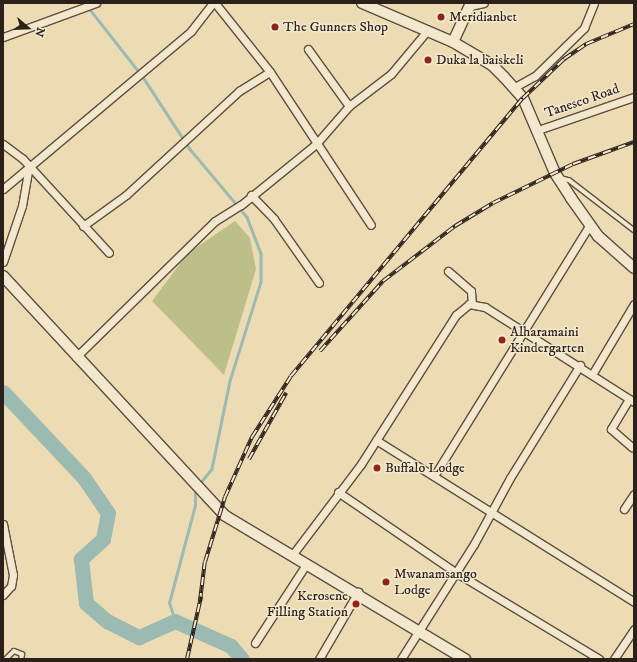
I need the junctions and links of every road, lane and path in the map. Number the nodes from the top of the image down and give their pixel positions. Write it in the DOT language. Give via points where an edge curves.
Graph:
graph roads {
  1 [pos="96,3"];
  2 [pos="214,3"];
  3 [pos="362,3"];
  4 [pos="484,3"];
  5 [pos="594,3"];
  6 [pos="470,4"];
  7 [pos="372,5"];
  8 [pos="428,31"];
  9 [pos="3,37"];
  10 [pos="453,42"];
  11 [pos="308,48"];
  12 [pos="270,72"];
  13 [pos="513,88"];
  14 [pos="634,97"];
  15 [pos="349,106"];
  16 [pos="538,130"];
  17 [pos="3,144"];
  18 [pos="316,144"];
  19 [pos="29,166"];
  20 [pos="559,179"];
  21 [pos="3,189"];
  22 [pos="251,195"];
  23 [pos="590,224"];
  24 [pos="371,225"];
  25 [pos="83,226"];
  26 [pos="634,230"];
  27 [pos="109,253"];
  28 [pos="3,262"];
  29 [pos="634,268"];
  30 [pos="448,271"];
  31 [pos="3,276"];
  32 [pos="319,283"];
  33 [pos="472,304"];
  34 [pos="634,304"];
  35 [pos="525,331"];
  36 [pos="76,357"];
  37 [pos="580,365"];
  38 [pos="593,374"];
  39 [pos="632,401"];
  40 [pos="376,440"];
  41 [pos="632,447"];
  42 [pos="434,476"];
  43 [pos="338,492"];
  44 [pos="634,494"];
  45 [pos="624,509"];
  46 [pos="491,512"];
  47 [pos="3,524"];
  48 [pos="293,554"];
  49 [pos="306,562"];
  50 [pos="455,572"];
  51 [pos="358,592"];
  52 [pos="3,595"];
  53 [pos="634,602"];
  54 [pos="634,629"];
  55 [pos="420,630"];
  56 [pos="255,643"];
  57 [pos="6,659"];
  58 [pos="22,659"];
  59 [pos="319,659"];
  60 [pos="401,659"];
  61 [pos="465,659"];
  62 [pos="599,659"];
  63 [pos="614,659"];
  1 -- 9 [label="street"];
  2 -- 12 [label="street"];
  2 -- 19 [label="street" via="191,31"];
  3 -- 7 [label="street"];
  4 -- 6 [label="street"];
  5 -- 13 [label="street" via="584,28 535,76"];
  6 -- 10 [label="street"];
  7 -- 8 [label="street"];
  8 -- 10 [label="street"];
  8 -- 15 [label="street" via="391,74"];
  10 -- 13 [label="street" via="492,65"];
  11 -- 15 [label="street"];
  12 -- 18 [label="street"];
  12 -- 25 [label="street" via="239,91 126,195"];
  13 -- 16 [label="street"];
  14 -- 16 [label="street, Tanesco Road"];
  15 -- 18 [label="street"];
  16 -- 20 [label="street"];
  17 -- 19 [label="street"];
  18 -- 22 [label="street"];
  18 -- 24 [label="street"];
  19 -- 21 [label="street"];
  19 -- 25 [label="street"];
  19 -- 28 [label="street" via="22,206"];
  20 -- 23 [label="street"];
  20 -- 26 [label="lane" via="569,180"];
  22 -- 32 [label="street" via="274,219"];
  22 -- 36 [label="street" via="241,205 225,212"];
  23 -- 29 [label="street"];
  23 -- 35 [label="street"];
  25 -- 27 [label="street"];
  30 -- 33 [label="street" via="471,291"];
  31 -- 36 [label="street"];
  33 -- 35 [label="street" via="485,307"];
  33 -- 40 [label="street" via="456,315"];
  34 -- 38 [label="street"];
  35 -- 37 [label="street"];
  35 -- 42 [label="street"];
  36 -- 48 [label="street" via="224,515"];
  37 -- 38 [label="street"];
  37 -- 46 [label="street"];
  38 -- 39 [label="street"];
  39 -- 41 [label="street" via="611,429"];
  40 -- 42 [label="street"];
  40 -- 43 [label="street"];
  42 -- 46 [label="street"];
  43 -- 48 [label="street"];
  43 -- 50 [label="street"];
  44 -- 45 [label="street"];
  46 -- 50 [label="street"];
  46 -- 53 [label="street"];
  47 -- 52 [label="street" via="13,575 11,586"];
  48 -- 49 [label="street"];
  49 -- 51 [label="street"];
  49 -- 56 [label="street"];
  50 -- 55 [label="street"];
  50 -- 62 [label="street"];
  51 -- 55 [label="street"];
  51 -- 59 [label="street"];
  54 -- 63 [label="street"];
  55 -- 60 [label="street"];
  55 -- 61 [label="street"];
  57 -- 58 [label="lane" via="14,651 22,654"];
}
